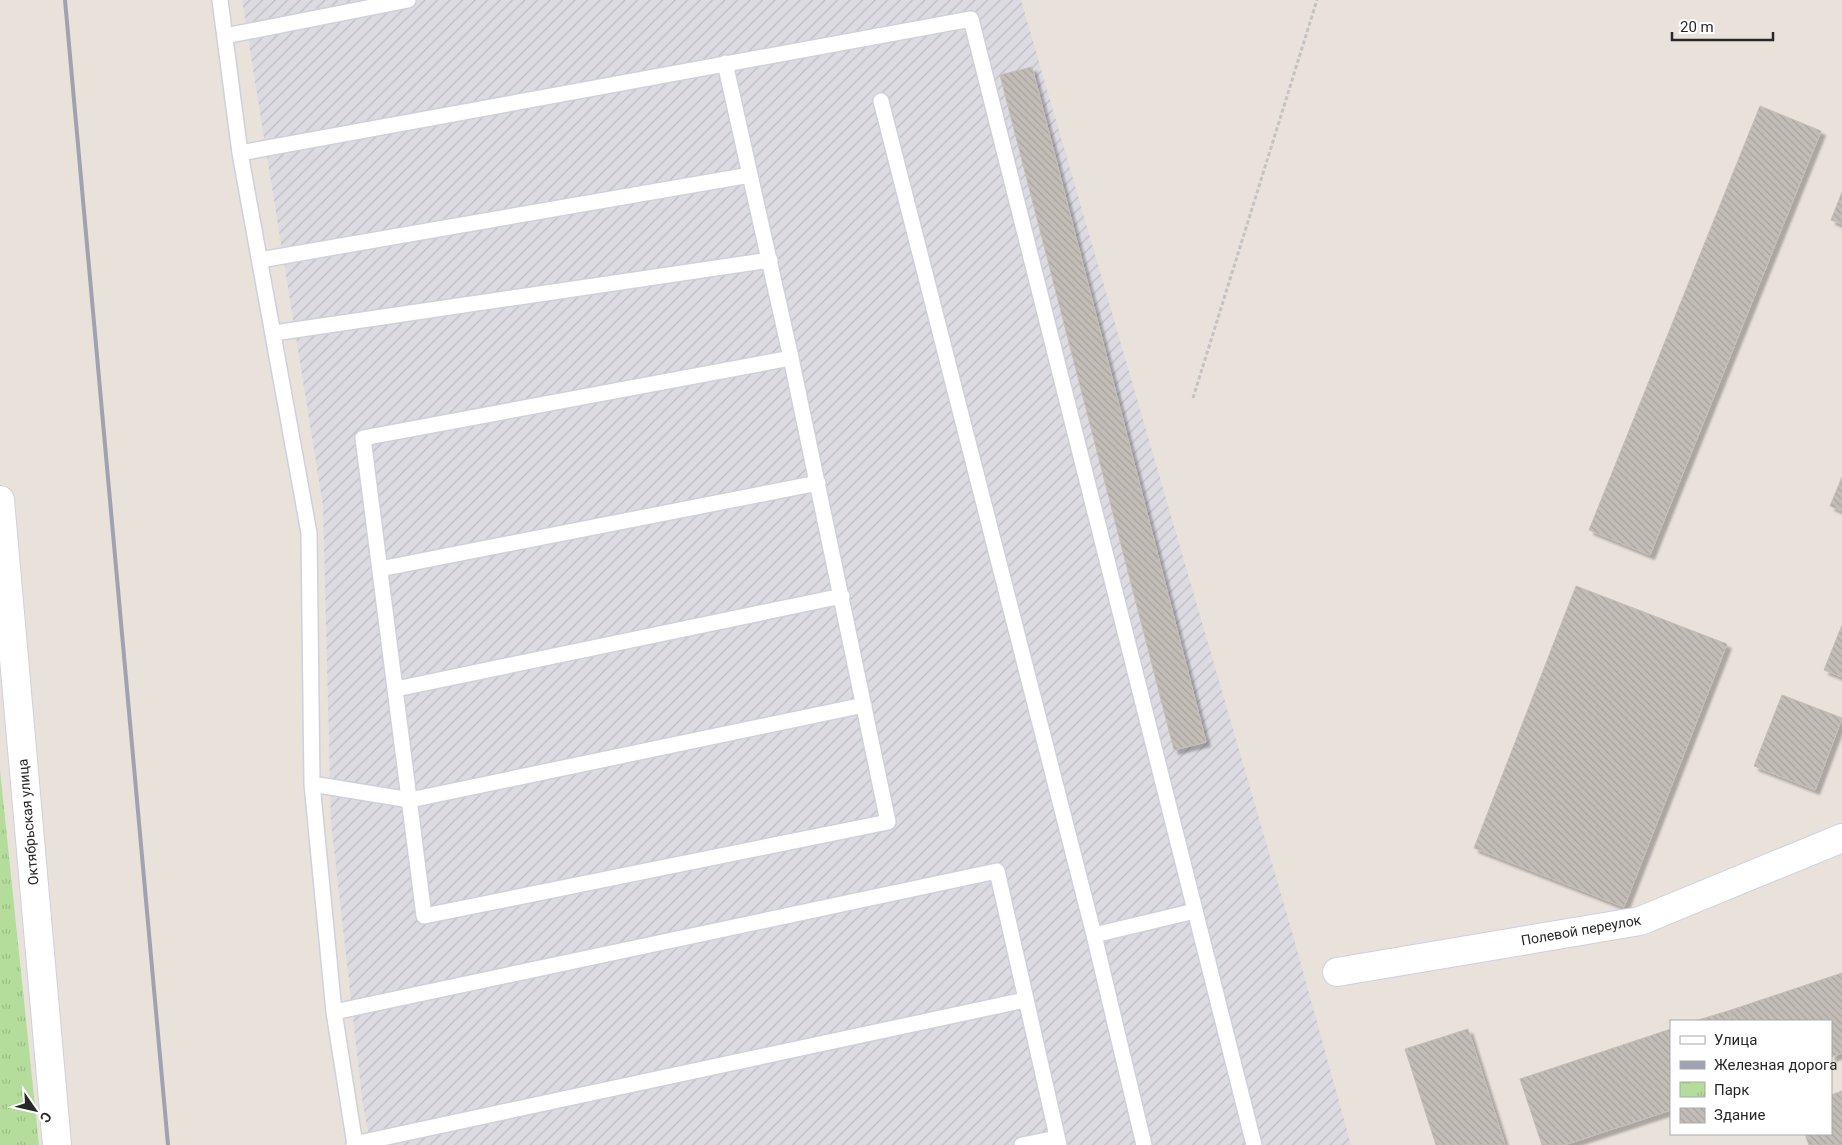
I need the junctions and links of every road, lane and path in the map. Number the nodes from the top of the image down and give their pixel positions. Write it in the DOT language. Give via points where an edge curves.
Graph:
graph roads {
  1 [pos="220,0"];
  2 [pos="408,0"];
  3 [pos="1317,0"];
  4 [pos="225,36"];
  5 [pos="725,63"];
  6 [pos="881,101"];
  7 [pos="240,153"];
  8 [pos="750,175"];
  9 [pos="260,260"];
  10 [pos="770,260"];
  11 [pos="274,334"];
  12 [pos="791,358"];
  13 [pos="1193,398"];
  14 [pos="818,483"];
  15 [pos="0,500"];
  16 [pos="380,569"];
  17 [pos="842,596"];
  18 [pos="396,689"];
  19 [pos="864,705"];
  20 [pos="312,784"];
  21 [pos="410,800"];
  22 [pos="1842,838"];
  23 [pos="1194,911"];
  24 [pos="1094,935"];
  25 [pos="1337,972"];
  26 [pos="1025,1000"];
  27 [pos="334,1012"];
  28 [pos="1058,1141"];
  29 [pos="354,1144"];
  30 [pos="57,1145"];
  31 [pos="1022,1145"];
  32 [pos="1144,1145"];
  33 [pos="1254,1145"];
  1 -- 4 [label="lane"];
  2 -- 4 [label="lane"];
  3 -- 13 [label="path"];
  4 -- 7 [label="lane"];
  5 -- 7 [label="lane"];
  5 -- 8 [label="lane"];
  5 -- 23 [label="lane" via="971,19"];
  6 -- 24 [label="lane"];
  7 -- 9 [label="lane"];
  8 -- 9 [label="lane"];
  8 -- 10 [label="lane"];
  9 -- 11 [label="lane"];
  10 -- 11 [label="lane"];
  10 -- 12 [label="lane"];
  11 -- 20 [label="lane" via="309,533"];
  12 -- 14 [label="lane"];
  12 -- 16 [label="lane" via="363,438"];
  14 -- 16 [label="lane"];
  14 -- 17 [label="lane"];
  15 -- 30 [label="main road, Октябрьская улица"];
  16 -- 18 [label="lane"];
  17 -- 18 [label="lane"];
  17 -- 19 [label="lane"];
  18 -- 21 [label="lane"];
  19 -- 21 [label="lane"];
  19 -- 21 [label="lane" via="888,822 424,916"];
  20 -- 21 [label="lane"];
  20 -- 27 [label="lane"];
  22 -- 25 [label="main road, Полевой переулок" via="1640,921"];
  23 -- 24 [label="lane"];
  23 -- 33 [label="lane"];
  24 -- 32 [label="lane"];
  26 -- 27 [label="lane" via="997,871"];
  26 -- 28 [label="lane"];
  26 -- 29 [label="lane"];
  27 -- 29 [label="lane"];
  28 -- 31 [label="lane"];
}
